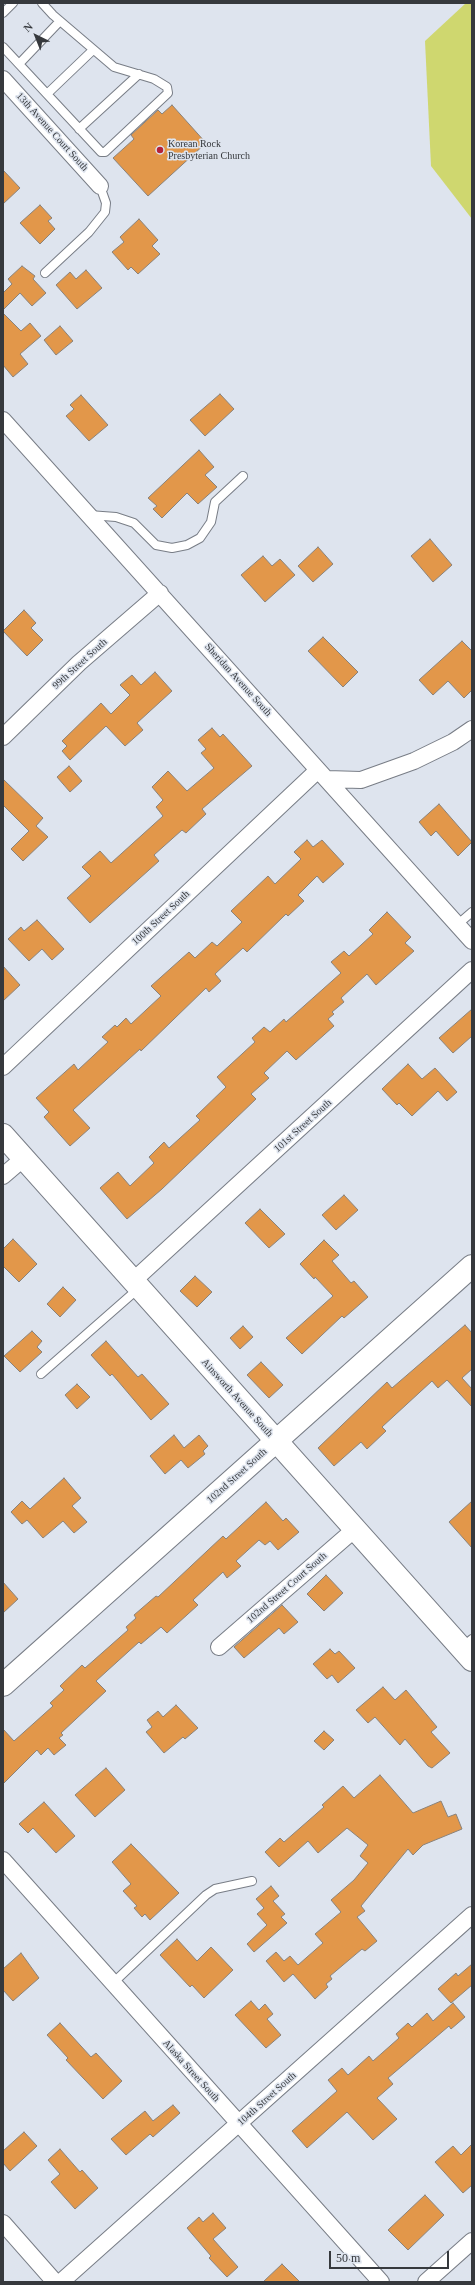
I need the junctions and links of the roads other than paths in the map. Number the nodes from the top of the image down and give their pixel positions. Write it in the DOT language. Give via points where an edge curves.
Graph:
graph roads {
  1 [pos="13,3"];
  2 [pos="42,3"];
  3 [pos="3,13"];
  4 [pos="60,21"];
  5 [pos="3,47"];
  6 [pos="93,50"];
  7 [pos="19,64"];
  8 [pos="139,74"];
  9 [pos="3,79"];
  10 [pos="47,94"];
  11 [pos="79,129"];
  12 [pos="100,186"];
  13 [pos="45,273"];
  14 [pos="3,420"];
  15 [pos="243,476"];
  16 [pos="89,515"];
  17 [pos="160,594"];
  18 [pos="472,728"];
  19 [pos="3,738"];
  20 [pos="323,775"];
  21 [pos="472,912"];
  22 [pos="457,925"];
  23 [pos="472,942"];
  24 [pos="472,970"];
  25 [pos="3,1067"];
  26 [pos="3,1135"];
  27 [pos="24,1158"];
  28 [pos="3,1176"];
  29 [pos="472,1266"];
  30 [pos="136,1284"];
  31 [pos="41,1374"];
  32 [pos="276,1442"];
  33 [pos="355,1529"];
  34 [pos="219,1648"];
  35 [pos="468,1649"];
  36 [pos="3,1685"];
  37 [pos="3,1860"];
  38 [pos="252,1882"];
  39 [pos="472,1915"];
  40 [pos="113,1983"];
  41 [pos="239,2125"];
  42 [pos="3,2223"];
  43 [pos="472,2241"];
  44 [pos="55,2282"];
  45 [pos="61,2282"];
  46 [pos="380,2282"];
  47 [pos="426,2282"];
  1 -- 3 [label="lane"];
  2 -- 4 [label="lane"];
  4 -- 6 [label="lane"];
  4 -- 7 [label="lane"];
  5 -- 7 [label="lane"];
  6 -- 8 [label="lane" via="114,67"];
  6 -- 10 [label="lane"];
  7 -- 10 [label="lane"];
  8 -- 11 [label="lane"];
  8 -- 11 [label="lane" via="167,87 168,93 105,152 101,152"];
  9 -- 12 [label="street, 13th Avenue Court South"];
  10 -- 11 [label="lane"];
  12 -- 13 [label="lane" via="106,203 105,212 89,232"];
  14 -- 16 [label="street, Sheridan Avenue South"];
  15 -- 16 [label="lane" via="215,502 211,522 200,538 187,545 172,548 156,545 134,523"];
  16 -- 17 [label="street, Sheridan Avenue South"];
  17 -- 19 [label="street, 99th Street South" via="79,663"];
  17 -- 20 [label="street, Sheridan Avenue South"];
  18 -- 20 [label="street" via="447,745 414,761 361,780"];
  20 -- 22 [label="street, Sheridan Avenue South"];
  20 -- 25 [label="street, 100th Street South"];
  21 -- 22 [label="lane"];
  22 -- 23 [label="street, Sheridan Avenue South"];
  24 -- 30 [label="street, 101st Street South"];
  26 -- 27 [label="street, Ainsworth Avenue South"];
  27 -- 28 [label="street"];
  27 -- 30 [label="street, Ainsworth Avenue South"];
  29 -- 32 [label="street, 102nd Street South"];
  30 -- 31 [label="lane"];
  30 -- 32 [label="street, Ainsworth Avenue South"];
  32 -- 33 [label="street, Ainsworth Avenue South"];
  32 -- 36 [label="street, 102nd Street South"];
  33 -- 34 [label="street, 102nd Street Court South"];
  33 -- 35 [label="street, Ainsworth Avenue South"];
  37 -- 40 [label="street, Alaska Street South"];
  38 -- 40 [label="lane" via="215,1889 206,1895"];
  39 -- 41 [label="street, 104th Street South"];
  40 -- 41 [label="street, Alaska Street South"];
  41 -- 45 [label="street, 104th Street South"];
  41 -- 46 [label="street, Alaska Street South"];
  42 -- 44 [label="street"];
  43 -- 47 [label="street"];
}
